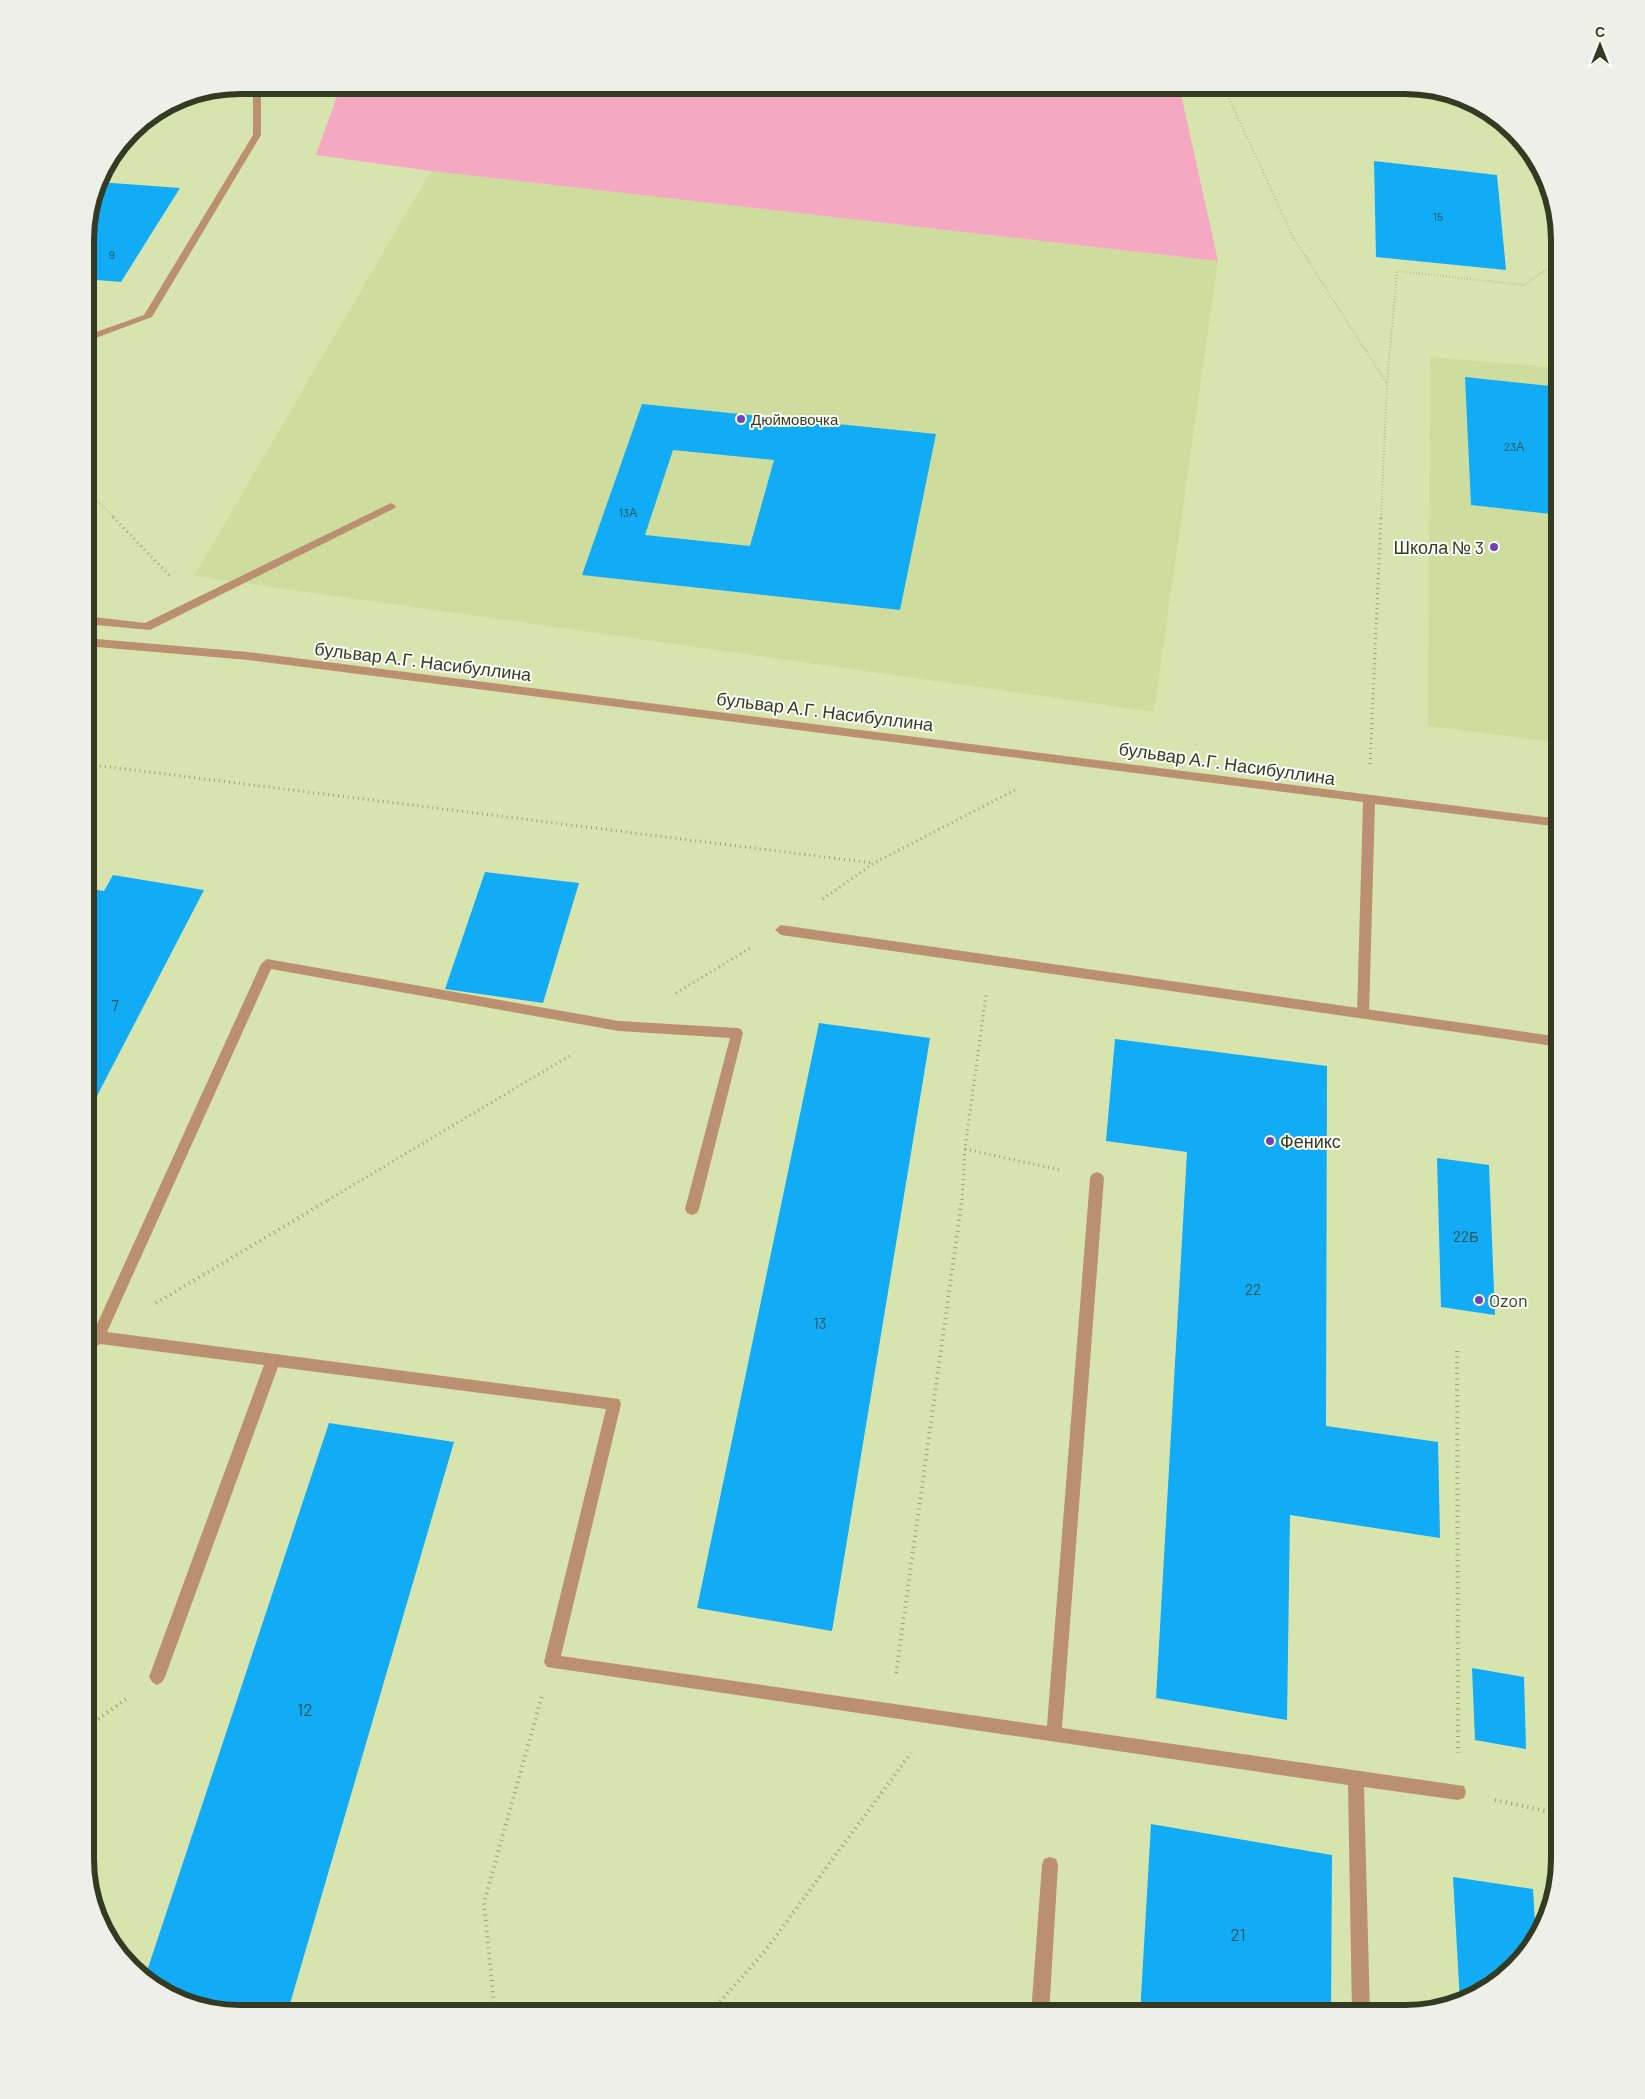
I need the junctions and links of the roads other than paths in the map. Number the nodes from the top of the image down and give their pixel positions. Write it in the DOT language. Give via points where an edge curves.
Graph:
graph roads {
  1 [pos="258,94"];
  2 [pos="94,336"];
  3 [pos="391,506"];
  4 [pos="94,621"];
  5 [pos="94,643"];
  6 [pos="1369,799"];
  7 [pos="1551,822"];
  8 [pos="781,930"];
  9 [pos="1363,1014"];
  10 [pos="1551,1041"];
  11 [pos="1097,1178"];
  12 [pos="692,1209"];
  13 [pos="98,1337"];
  14 [pos="94,1340"];
  15 [pos="274,1360"];
  16 [pos="157,1677"];
  17 [pos="1054,1734"];
  18 [pos="1356,1778"];
  19 [pos="1458,1792"];
  20 [pos="1050,1865"];
  21 [pos="1041,2005"];
  22 [pos="1361,2005"];
  1 -- 2 [label="street" via="257,135 147,318"];
  3 -- 4 [label="street" via="146,626"];
  5 -- 6 [label="street, бульвар А.Г. Насибуллина" via="248,656"];
  6 -- 7 [label="street, бульвар А.Г. Насибуллина"];
  6 -- 9 [label="street"];
  8 -- 9 [label="street"];
  9 -- 10 [label="street"];
  11 -- 17 [label="street"];
  12 -- 13 [label="street" via="737,1032 619,1026 267,964"];
  13 -- 14 [label="street"];
  13 -- 15 [label="street"];
  15 -- 16 [label="street"];
  15 -- 17 [label="street" via="614,1404 552,1662"];
  17 -- 18 [label="street"];
  18 -- 19 [label="street"];
  18 -- 22 [label="street"];
  20 -- 21 [label="street"];
}
